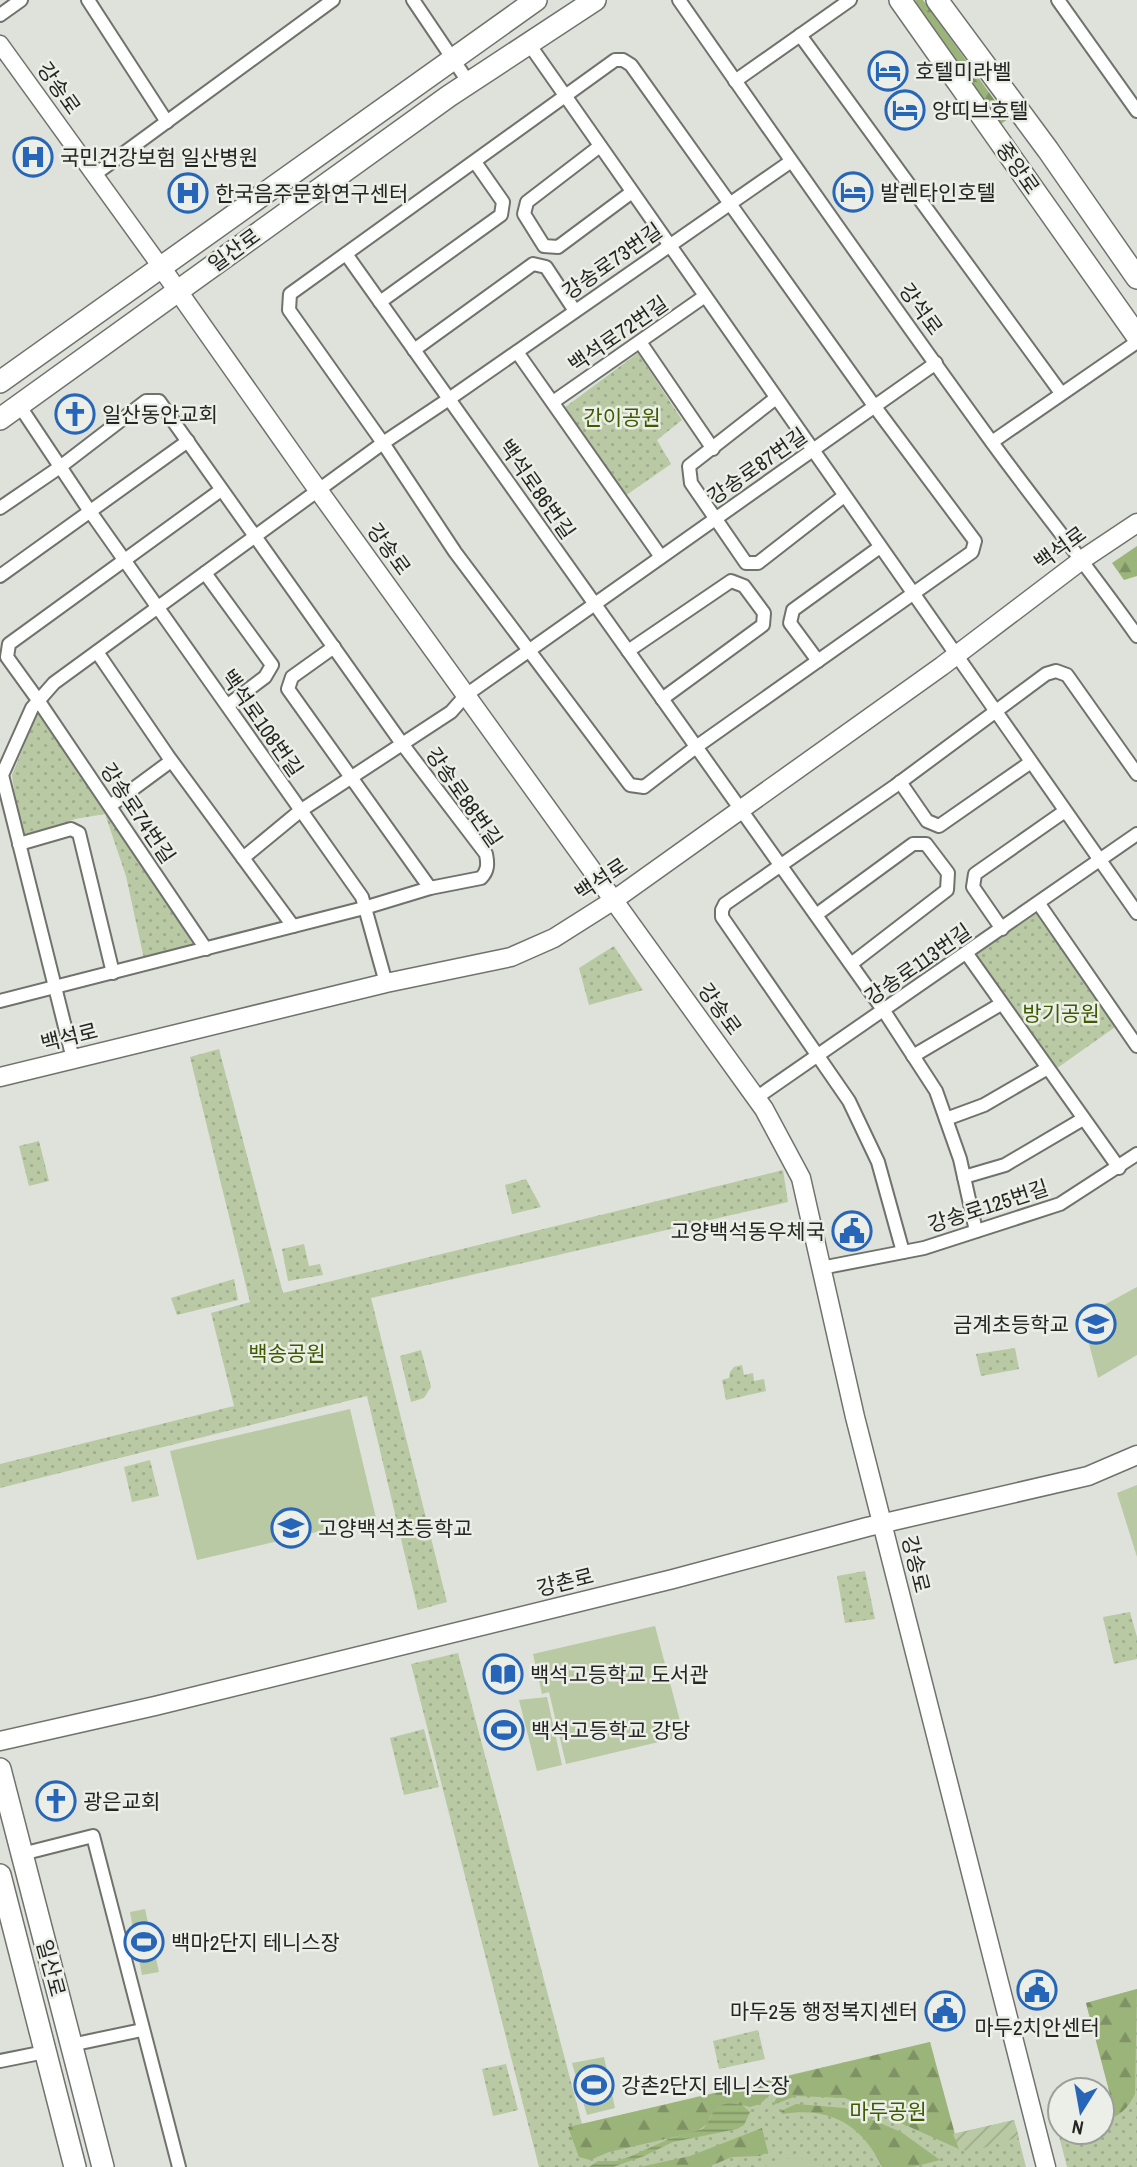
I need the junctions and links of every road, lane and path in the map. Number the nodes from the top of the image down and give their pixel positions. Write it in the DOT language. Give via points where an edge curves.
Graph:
graph roads {
  1 [pos="21,0"];
  2 [pos="88,0"];
  3 [pos="332,0"];
  4 [pos="413,0"];
  5 [pos="536,0"];
  6 [pos="595,0"];
  7 [pos="679,0"];
  8 [pos="850,0"];
  9 [pos="900,0"];
  10 [pos="937,0"];
  11 [pos="1058,0"];
  12 [pos="0,15"];
  13 [pos="800,36"];
  14 [pos="0,44"];
  15 [pos="529,44"];
  16 [pos="453,59"];
  17 [pos="735,81"];
  18 [pos="469,83"];
  19 [pos="566,97"];
  20 [pos="1137,111"];
  21 [pos="167,122"];
  22 [pos="600,146"];
  23 [pos="479,160"];
  24 [pos="790,162"];
  25 [pos="94,175"];
  26 [pos="632,192"];
  27 [pos="730,203"];
  28 [pos="669,245"];
  29 [pos="346,254"];
  30 [pos="161,267"];
  31 [pos="1137,278"];
  32 [pos="178,291"];
  33 [pos="705,296"];
  34 [pos="380,302"];
  35 [pos="575,311"];
  36 [pos="1137,336"];
  37 [pos="640,342"];
  38 [pos="1137,342"];
  39 [pos="414,350"];
  40 [pos="517,352"];
  41 [pos="936,363"];
  42 [pos="0,382"];
  43 [pos="1061,393"];
  44 [pos="776,398"];
  45 [pos="449,399"];
  46 [pos="553,402"];
  47 [pos="19,405"];
  48 [pos="875,407"];
  49 [pos="0,419"];
  50 [pos="188,441"];
  51 [pos="992,442"];
  52 [pos="383,443"];
  53 [pos="713,449"];
  54 [pos="812,450"];
  55 [pos="60,467"];
  56 [pos="221,490"];
  57 [pos="319,490"];
  58 [pos="844,496"];
  59 [pos="0,508"];
  60 [pos="89,510"];
  61 [pos="717,518"];
  62 [pos="1137,523"];
  63 [pos="255,537"];
  64 [pos="880,547"];
  65 [pos="661,557"];
  66 [pos="1083,559"];
  67 [pos="126,560"];
  68 [pos="205,573"];
  69 [pos="0,576"];
  70 [pos="913,595"];
  71 [pos="594,604"];
  72 [pos="158,607"];
  73 [pos="1137,636"];
  74 [pos="331,644"];
  75 [pos="530,649"];
  76 [pos="628,651"];
  77 [pos="97,652"];
  78 [pos="956,656"];
  79 [pos="817,662"];
  80 [pos="466,695"];
  81 [pos="662,699"];
  82 [pos="38,700"];
  83 [pos="228,705"];
  84 [pos="995,711"];
  85 [pos="404,745"];
  86 [pos="696,747"];
  87 [pos="170,759"];
  88 [pos="1031,762"];
  89 [pos="1137,774"];
  90 [pos="1,775"];
  91 [pos="351,780"];
  92 [pos="898,784"];
  93 [pos="110,806"];
  94 [pos="741,809"];
  95 [pos="300,811"];
  96 [pos="1065,811"];
  97 [pos="1137,834"];
  98 [pos="19,844"];
  99 [pos="243,858"];
  100 [pos="1100,860"];
  101 [pos="779,864"];
  102 [pos="430,888"];
  103 [pos="614,900"];
  104 [pos="1039,904"];
  105 [pos="365,908"];
  106 [pos="1137,913"];
  107 [pos="816,915"];
  108 [pos="293,926"];
  109 [pos="1002,929"];
  110 [pos="206,949"];
  111 [pos="967,954"];
  112 [pos="851,964"];
  113 [pos="113,973"];
  114 [pos="386,983"];
  115 [pos="55,987"];
  116 [pos="0,1001"];
  117 [pos="1001,1004"];
  118 [pos="884,1011"];
  119 [pos="1137,1046"];
  120 [pos="818,1056"];
  121 [pos="913,1056"];
  122 [pos="73,1059"];
  123 [pos="1046,1069"];
  124 [pos="0,1077"];
  125 [pos="756,1098"];
  126 [pos="946,1119"];
  127 [pos="1083,1119"];
  128 [pos="1137,1154"];
  129 [pos="1119,1168"];
  130 [pos="964,1177"];
  131 [pos="976,1231"];
  132 [pos="903,1252"];
  133 [pos="821,1268"];
  134 [pos="1137,1455"];
  135 [pos="882,1523"];
  136 [pos="0,1741"];
  137 [pos="0,1769"];
  138 [pos="22,1854"];
  139 [pos="0,1875"];
  140 [pos="142,2030"];
  141 [pos="71,2045"];
  142 [pos="45,2052"];
  143 [pos="0,2061"];
  144 [pos="75,2167"];
  145 [pos="103,2167"];
  146 [pos="179,2167"];
  147 [pos="1046,2167"];
  1 -- 12 [label="street"];
  2 -- 21 [label="street"];
  3 -- 21 [label="street"];
  4 -- 16 [label="street"];
  5 -- 16 [label="main road, 일산로"];
  6 -- 15 [label="main road, 일산로"];
  7 -- 17 [label="street, 강석로"];
  8 -- 13 [label="street"];
  9 -- 36 [label="main road, 중앙로"];
  10 -- 31 [label="main road, 중앙로"];
  11 -- 20 [label="street"];
  13 -- 17 [label="street"];
  13 -- 43 [label="street"];
  14 -- 25 [label="street, 강송로"];
  15 -- 18 [label="main road, 일산로"];
  15 -- 19 [label="street"];
  16 -- 18 [label="street"];
  16 -- 30 [label="main road, 일산로"];
  17 -- 24 [label="street, 강석로"];
  18 -- 32 [label="main road, 일산로"];
  19 -- 22 [label="street"];
  19 -- 23 [label="street"];
  19 -- 27 [label="street" via="615,60 631,65"];
  21 -- 25 [label="street"];
  22 -- 26 [label="street"];
  22 -- 26 [label="street" via="527,202 524,214 544,246 558,247"];
  23 -- 29 [label="street"];
  23 -- 34 [label="street" via="503,202 501,215"];
  24 -- 27 [label="street, 강송로73번길"];
  24 -- 41 [label="street, 강석로"];
  25 -- 30 [label="street, 강송로"];
  26 -- 28 [label="street"];
  27 -- 28 [label="street, 강송로73번길"];
  27 -- 48 [label="street"];
  28 -- 33 [label="street"];
  28 -- 35 [label="street, 강송로73번길"];
  29 -- 34 [label="street, 백석로86번길"];
  29 -- 52 [label="street" via="290,294 289,310"];
  30 -- 32 [label="main road, 강송로"];
  30 -- 42 [label="main road, 일산로"];
  32 -- 47 [label="main road, 일산로"];
  32 -- 57 [label="main road, 강송로"];
  33 -- 37 [label="street, 백석로72번길"];
  33 -- 44 [label="street"];
  34 -- 39 [label="street, 백석로86번길"];
  35 -- 39 [label="street" via="546,267 533,264"];
  35 -- 40 [label="street, 강송로73번길"];
  37 -- 46 [label="street, 백석로72번길"];
  37 -- 53 [label="street"];
  38 -- 43 [label="street"];
  39 -- 45 [label="street, 백석로86번길"];
  40 -- 45 [label="street, 강송로73번길"];
  40 -- 46 [label="street"];
  41 -- 48 [label="street, 강송로87번길"];
  41 -- 51 [label="street, 강석로"];
  43 -- 51 [label="street"];
  44 -- 53 [label="street"];
  44 -- 54 [label="street"];
  45 -- 52 [label="street, 강송로73번길"];
  45 -- 71 [label="street, 백석로86번길"];
  46 -- 65 [label="street"];
  47 -- 49 [label="main road, 일산로"];
  47 -- 55 [label="street, 백석로108번길"];
  48 -- 54 [label="street, 강송로87번길"];
  48 -- 70 [label="street" via="975,541 972,552"];
  50 -- 55 [label="street" via="159,401 146,401"];
  50 -- 56 [label="street"];
  50 -- 60 [label="street"];
  51 -- 66 [label="street, 강석로"];
  52 -- 57 [label="street, 강송로73번길"];
  52 -- 75 [label="street" via="455,552"];
  53 -- 61 [label="street" via="689,466 691,482"];
  54 -- 58 [label="street"];
  54 -- 61 [label="street, 강송로87번길"];
  55 -- 59 [label="street"];
  55 -- 60 [label="street, 백석로108번길"];
  56 -- 63 [label="street"];
  56 -- 67 [label="street"];
  57 -- 63 [label="street"];
  57 -- 80 [label="main road, 강송로"];
  58 -- 61 [label="street" via="758,563 746,563"];
  58 -- 64 [label="street"];
  60 -- 67 [label="street, 백석로108번길"];
  60 -- 69 [label="street"];
  61 -- 65 [label="street, 강송로87번길"];
  62 -- 66 [label="main road, 백석로"];
  63 -- 68 [label="street"];
  63 -- 74 [label="street"];
  64 -- 70 [label="street"];
  64 -- 79 [label="street" via="793,610 790,623"];
  65 -- 71 [label="street, 강송로87번길"];
  66 -- 73 [label="street, 강석로"];
  66 -- 78 [label="main road, 백석로"];
  67 -- 72 [label="street, 백석로108번길"];
  67 -- 82 [label="street, 강송로74번길" via="9,644 7,657"];
  68 -- 72 [label="street"];
  68 -- 83 [label="street" via="272,665 265,677"];
  70 -- 78 [label="street"];
  70 -- 79 [label="street"];
  71 -- 75 [label="street, 강송로87번길"];
  71 -- 76 [label="street, 백석로86번길"];
  72 -- 77 [label="street"];
  72 -- 83 [label="street, 백석로108번길"];
  74 -- 85 [label="street, 강송로88번길"];
  74 -- 91 [label="street" via="292,677 288,689"];
  75 -- 80 [label="street, 강송로87번길"];
  75 -- 86 [label="street" via="630,785 644,787"];
  76 -- 81 [label="street, 백석로86번길"];
  76 -- 81 [label="street" via="731,581 744,586 764,613 763,625"];
  77 -- 82 [label="street"];
  77 -- 87 [label="street"];
  78 -- 84 [label="street"];
  78 -- 94 [label="main road, 백석로"];
  79 -- 86 [label="street"];
  80 -- 85 [label="street, 강송로88번길" via="451,712"];
  80 -- 103 [label="main road, 강송로"];
  81 -- 86 [label="street, 백석로86번길"];
  82 -- 90 [label="street"];
  82 -- 93 [label="street, 강송로74번길"];
  83 -- 95 [label="street, 백석로108번길"];
  84 -- 88 [label="street"];
  84 -- 89 [label="street" via="1046,674 1067,675"];
  84 -- 92 [label="street"];
  85 -- 91 [label="street, 강송로88번길"];
  85 -- 102 [label="street, 강송로88번길" via="486,854 488,864 481,878"];
  86 -- 94 [label="street, 백석로86번길"];
  87 -- 93 [label="street"];
  87 -- 99 [label="street"];
  88 -- 92 [label="street" via="939,827 927,821"];
  88 -- 96 [label="street"];
  90 -- 98 [label="street"];
  91 -- 95 [label="street, 강송로88번길"];
  91 -- 102 [label="street"];
  92 -- 101 [label="street"];
  93 -- 110 [label="street, 강송로74번길"];
  94 -- 101 [label="street, 백석로86번길"];
  94 -- 103 [label="main road, 백석로"];
  95 -- 99 [label="street, 강송로88번길"];
  95 -- 105 [label="street, 백석로108번길" via="362,897"];
  96 -- 100 [label="street"];
  96 -- 109 [label="street" via="975,874 973,887"];
  97 -- 100 [label="street, 강송로113번길"];
  98 -- 113 [label="street" via="71,829 79,833"];
  98 -- 115 [label="street"];
  99 -- 108 [label="street"];
  100 -- 104 [label="street, 강송로113번길"];
  100 -- 106 [label="street"];
  101 -- 107 [label="street, 백석로86번길"];
  101 -- 120 [label="street" via="725,904 722,918"];
  102 -- 105 [label="street"];
  103 -- 114 [label="main road, 백석로" via="554,938 510,957"];
  103 -- 125 [label="main road, 강송로"];
  104 -- 109 [label="street, 강송로113번길"];
  104 -- 119 [label="street"];
  105 -- 108 [label="street"];
  105 -- 114 [label="street, 백석로108번길"];
  107 -- 112 [label="street, 백석로86번길"];
  107 -- 112 [label="street" via="913,844 926,844 948,873 947,890"];
  108 -- 110 [label="street"];
  109 -- 111 [label="street, 강송로113번길"];
  110 -- 113 [label="street"];
  111 -- 117 [label="street"];
  111 -- 118 [label="street, 강송로113번길"];
  112 -- 118 [label="street, 백석로86번길"];
  113 -- 115 [label="street"];
  114 -- 122 [label="main road, 백석로"];
  115 -- 116 [label="street"];
  115 -- 122 [label="street"];
  117 -- 121 [label="street"];
  117 -- 123 [label="street"];
  118 -- 120 [label="street, 강송로113번길"];
  118 -- 121 [label="street, 백석로86번길"];
  120 -- 125 [label="street, 강송로113번길"];
  120 -- 132 [label="street, 강송로125번길" via="849,1101 878,1162"];
  121 -- 126 [label="street, 백석로86번길" via="936,1091"];
  122 -- 124 [label="main road, 백석로"];
  123 -- 126 [label="street" via="984,1105"];
  123 -- 127 [label="street"];
  125 -- 133 [label="main road, 강송로" via="801,1178"];
  126 -- 130 [label="street, 백석로86번길"];
  127 -- 129 [label="street"];
  127 -- 130 [label="street" via="1005,1165"];
  128 -- 129 [label="street, 강송로125번길"];
  129 -- 131 [label="street, 강송로125번길" via="1060,1204"];
  130 -- 131 [label="street, 백석로86번길"];
  131 -- 132 [label="street, 강송로125번길"];
  132 -- 133 [label="street, 강송로125번길"];
  133 -- 135 [label="main road, 강송로"];
  134 -- 135 [label="main road, 강촌로" via="1088,1476"];
  135 -- 136 [label="main road, 강촌로" via="673,1579"];
  135 -- 147 [label="main road, 강송로"];
  137 -- 138 [label="main road, 일산로"];
  138 -- 140 [label="street" via="93,1836"];
  138 -- 141 [label="main road, 일산로"];
  139 -- 142 [label="main road, 일산로"];
  140 -- 141 [label="street"];
  140 -- 146 [label="street"];
  141 -- 145 [label="main road, 일산로"];
  142 -- 143 [label="street"];
  142 -- 144 [label="main road, 일산로"];
}
